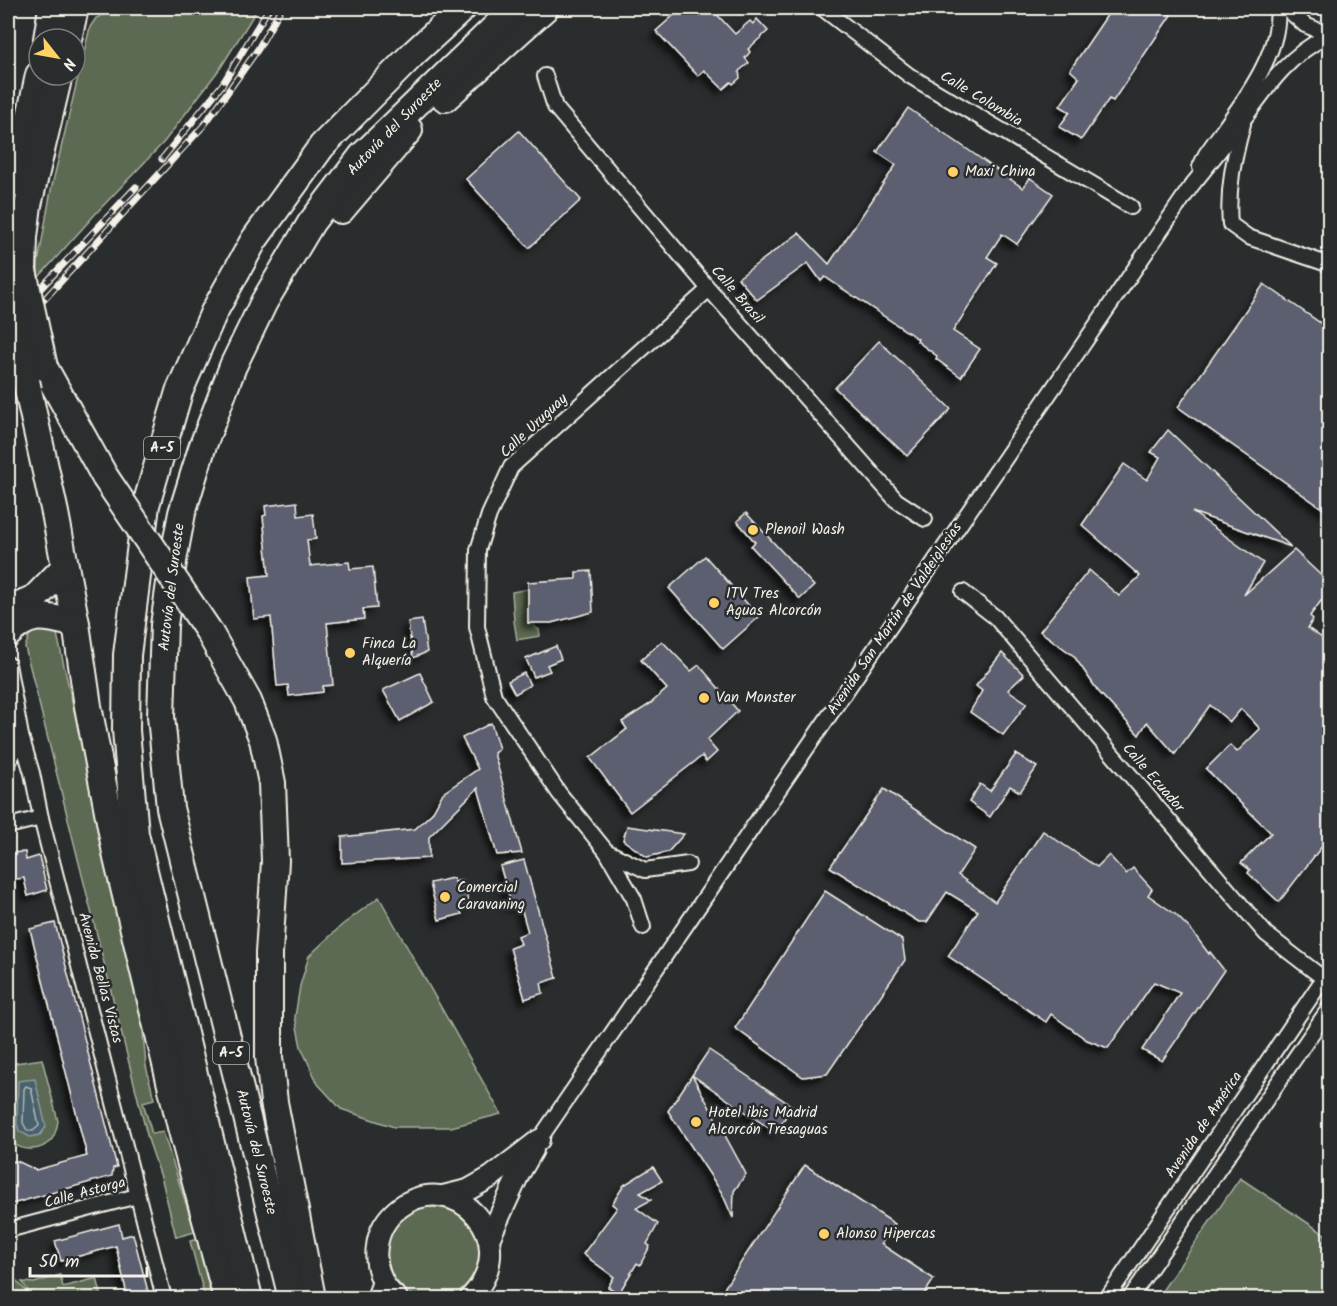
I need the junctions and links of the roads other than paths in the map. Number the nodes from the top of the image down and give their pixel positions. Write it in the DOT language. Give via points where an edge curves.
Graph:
graph roads {
  1 [pos="52,8"];
  2 [pos="75,8"];
  3 [pos="463,8"];
  4 [pos="515,8"];
  5 [pos="545,8"];
  6 [pos="822,8"];
  7 [pos="1277,8"];
  8 [pos="1286,8"];
  9 [pos="49,27"];
  10 [pos="71,27"];
  11 [pos="1329,35"];
  12 [pos="545,76"];
  13 [pos="37,87"];
  14 [pos="56,87"];
  15 [pos="1245,117"];
  16 [pos="1192,185"];
  17 [pos="1131,207"];
  18 [pos="8,227"];
  19 [pos="1329,265"];
  20 [pos="15,274"];
  21 [pos="709,289"];
  22 [pos="264,302"];
  23 [pos="925,519"];
  24 [pos="64,567"];
  25 [pos="963,592"];
  26 [pos="8,610"];
  27 [pos="76,624"];
  28 [pos="8,634"];
  29 [pos="8,664"];
  30 [pos="21,736"];
  31 [pos="8,764"];
  32 [pos="41,818"];
  33 [pos="8,826"];
  34 [pos="606,851"];
  35 [pos="687,864"];
  36 [pos="643,927"];
  37 [pos="1326,974"];
  38 [pos="1329,1007"];
  39 [pos="1325,1019"];
  40 [pos="539,1140"];
  41 [pos="137,1196"];
  42 [pos="443,1196"];
  43 [pos="8,1230"];
  44 [pos="489,1239"];
  45 [pos="381,1278"];
  46 [pos="164,1299"];
  47 [pos="227,1299"];
  48 [pos="249,1299"];
  49 [pos="292,1299"];
  50 [pos="312,1299"];
  51 [pos="374,1299"];
  52 [pos="397,1299"];
  53 [pos="470,1299"];
  54 [pos="1107,1299"];
  55 [pos="1130,1299"];
  1 -- 9 [label="highway"];
  2 -- 10 [label="highway"];
  3 -- 48 [label="highway, A-5" via="322,146 254,240 214,312 179,392 146,505 127,655 126,730 135,834"];
  4 -- 22 [label="highway, Autovía del Suroeste / A-5" via="362,156 311,223"];
  5 -- 22 [label="highway" via="409,130"];
  6 -- 17 [label="street, Calle Colombia" via="910,76"];
  7 -- 16 [label="street, Avenida San Martín de Valdeiglesias" via="1274,40 1264,67 1206,154"];
  8 -- 11 [label="street" via="1305,25"];
  11 -- 15 [label="street, Avenida San Martín de Valdeiglesias" via="1311,44 1281,69"];
  12 -- 21 [label="street, Calle Brasil" via="555,106"];
  13 -- 18 [label="highway"];
  14 -- 20 [label="highway"];
  15 -- 16 [label="street, Avenida San Martín de Valdeiglesias"];
  15 -- 19 [label="street" via="1233,159 1230,224 1248,237"];
  16 -- 40 [label="street, Avenida San Martín de Valdeiglesias"];
  20 -- 24 [label="highway, bridge" via="10,305 56,513"];
  20 -- 50 [label="highway, bridge" via="44,367 105,477 208,630 248,701 263,740 273,783 275,861 269,953 269,1057"];
  21 -- 23 [label="street, Calle Brasil" via="896,500"];
  21 -- 34 [label="street, Calle Uruguay" via="511,467 478,550 477,627 495,696 559,793"];
  22 -- 49 [label="highway, Autovía del Suroeste / A-5" via="233,366 182,513 164,625 160,716 170,808"];
  24 -- 26 [label="highway" via="35,598"];
  24 -- 27 [label="highway"];
  25 -- 37 [label="street, Calle Ecuador" via="995,617 1266,934"];
  27 -- 28 [label="highway" via="44,616 20,621"];
  27 -- 47 [label="highway" via="117,858 181,1127"];
  29 -- 30 [label="street, Avenida Bellas Vistas"];
  30 -- 31 [label="street"];
  30 -- 32 [label="street, Avenida Bellas Vistas"];
  32 -- 33 [label="street"];
  32 -- 41 [label="street, Avenida Bellas Vistas"];
  34 -- 35 [label="street, Calle Uruguay" via="645,870"];
  34 -- 36 [label="street, Calle Uruguay" via="634,899"];
  37 -- 54 [label="street, Avenida de América"];
  38 -- 39 [label="street"];
  39 -- 55 [label="street"];
  40 -- 42 [label="street" via="491,1177 468,1190"];
  40 -- 44 [label="street"];
  41 -- 43 [label="street, Calle Astorga"];
  41 -- 46 [label="street, Avenida Bellas Vistas"];
  42 -- 44 [label="street" via="469,1208 482,1221"];
  42 -- 45 [label="street" via="424,1196 390,1214 379,1234 375,1256"];
  44 -- 53 [label="street" via="488,1274"];
  45 -- 51 [label="street"];
  45 -- 52 [label="street"];
}
